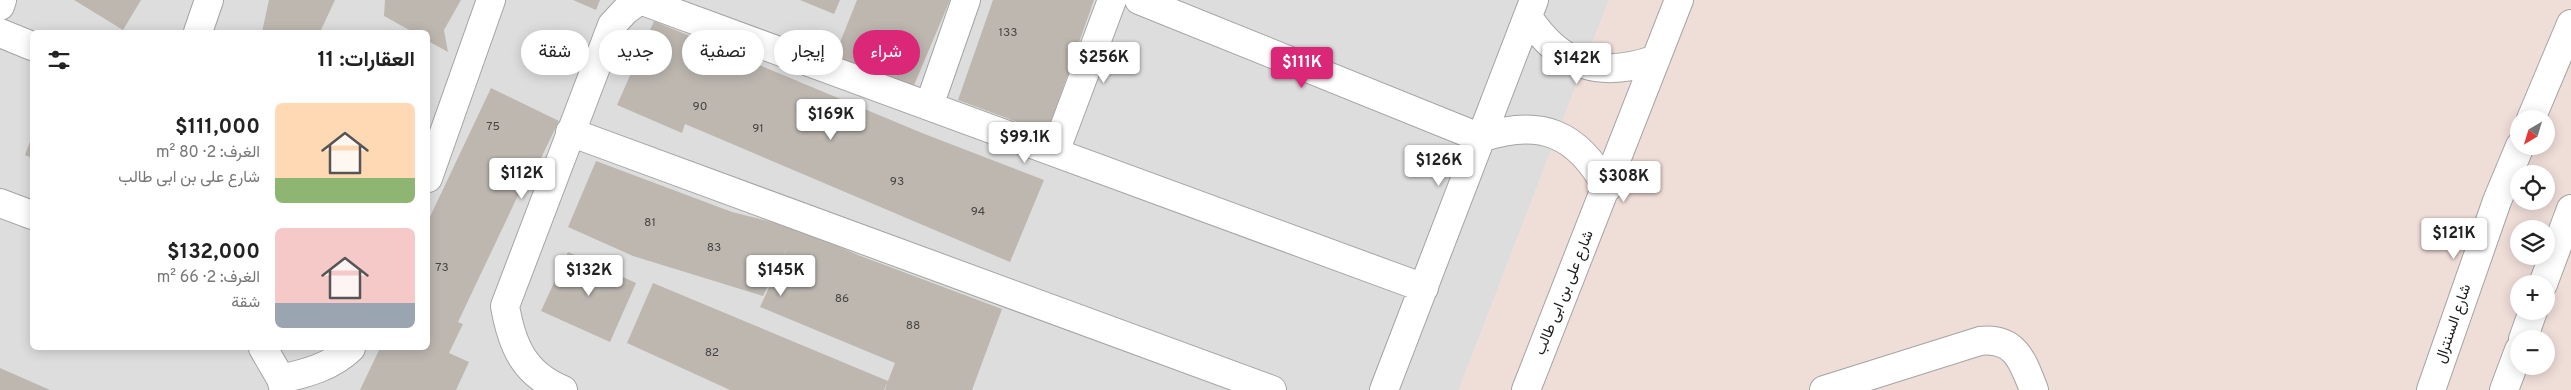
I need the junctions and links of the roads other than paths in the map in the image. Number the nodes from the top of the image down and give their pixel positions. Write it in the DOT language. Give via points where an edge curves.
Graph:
graph roads {
  1 [pos="2,0"];
  2 [pos="209,0"];
  3 [pos="491,0"];
  4 [pos="640,0"];
  5 [pos="966,0"];
  6 [pos="1112,0"];
  7 [pos="1139,0"];
  8 [pos="1679,0"];
  9 [pos="0,6"];
  10 [pos="1531,9"];
  11 [pos="2571,24"];
  12 [pos="199,30"];
  13 [pos="0,33"];
  14 [pos="30,45"];
  15 [pos="1656,59"];
  16 [pos="929,106"];
  17 [pos="2535,110"];
  18 [pos="570,132"];
  19 [pos="1481,138"];
  20 [pos="1055,152"];
  21 [pos="2516,155"];
  22 [pos="430,172"];
  23 [pos="1607,188"];
  24 [pos="0,203"];
  25 [pos="2571,209"];
  26 [pos="30,214"];
  27 [pos="2546,275"];
  28 [pos="1424,288"];
  29 [pos="264,350"];
  30 [pos="349,350"];
  31 [pos="2510,374"];
  32 [pos="283,385"];
  33 [pos="563,390"];
  34 [pos="1272,390"];
  35 [pos="1384,390"];
  36 [pos="1526,390"];
  37 [pos="1824,390"];
  38 [pos="2034,390"];
  39 [pos="2431,390"];
  40 [pos="2504,390"];
  1 -- 9 [label="street"];
  2 -- 12 [label="street"];
  3 -- 22 [label="street"];
  4 -- 16 [label="street"];
  4 -- 18 [label="street" via="612,25"];
  5 -- 16 [label="street"];
  6 -- 20 [label="street"];
  7 -- 19 [label="street"];
  8 -- 15 [label="street, شارع على بن ابى طالب"];
  10 -- 15 [label="street" via="1542,38 1561,54 1583,65 1608,69 1633,67"];
  10 -- 19 [label="street"];
  11 -- 17 [label="street"];
  13 -- 14 [label="street"];
  15 -- 23 [label="street, شارع على بن ابى طالب"];
  16 -- 20 [label="street"];
  18 -- 33 [label="street" via="506,306 510,334 524,361 543,382"];
  18 -- 34 [label="street"];
  19 -- 23 [label="street" via="1505,130 1531,129 1555,134 1577,148 1595,166"];
  19 -- 28 [label="street"];
  20 -- 28 [label="street"];
  21 -- 39 [label="street, شارع السنترال"];
  23 -- 36 [label="street, شارع على بن ابى طالب"];
  24 -- 26 [label="street"];
  25 -- 27 [label="street"];
  28 -- 35 [label="street"];
  29 -- 32 [label="street"];
  30 -- 32 [label="street" via="314,372"];
  31 -- 40 [label="street"];
  37 -- 38 [label="street" via="1991,340 2011,347 2019,356"];
}
